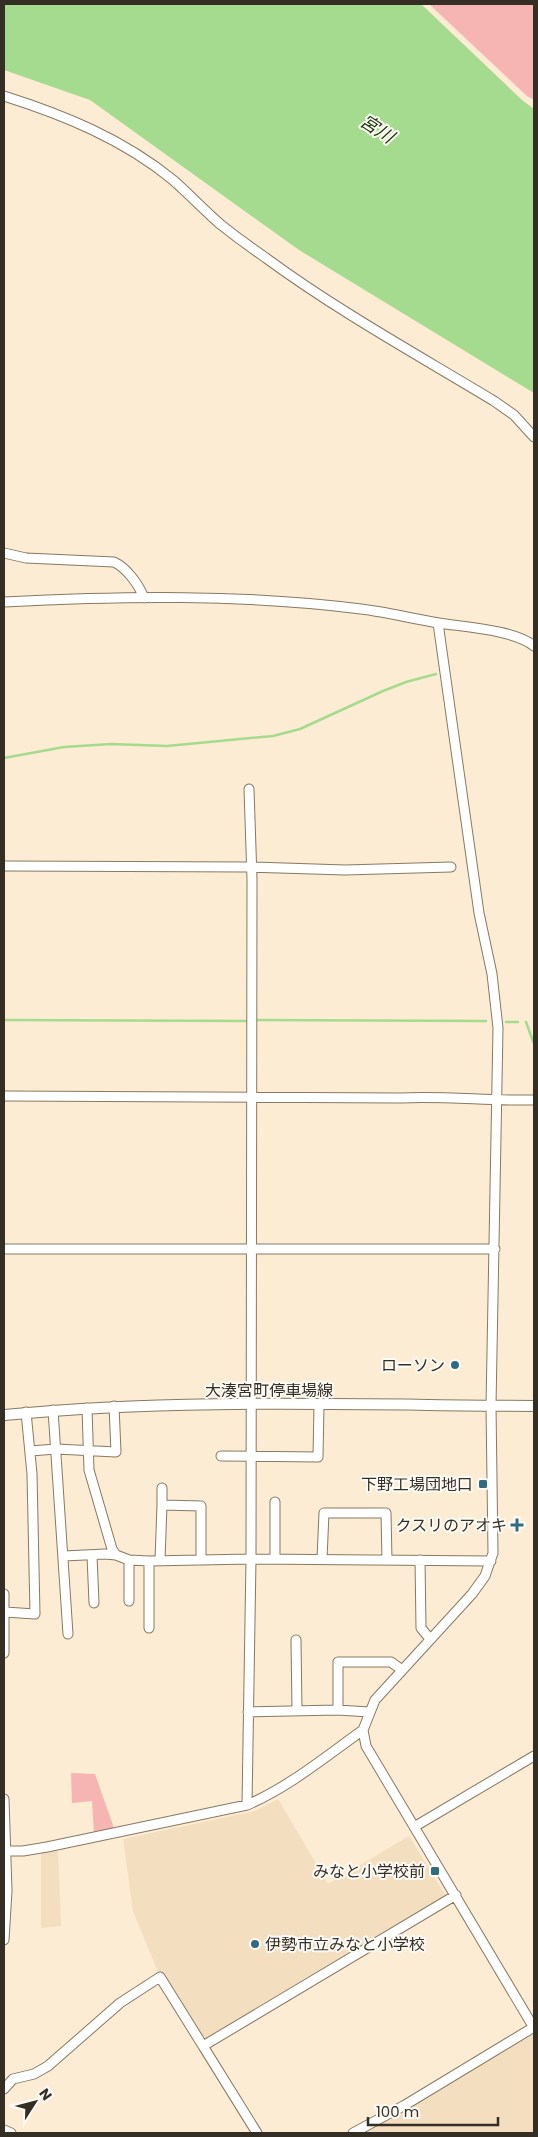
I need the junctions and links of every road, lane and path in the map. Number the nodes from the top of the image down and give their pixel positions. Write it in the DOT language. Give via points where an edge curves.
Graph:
graph roads {
  1 [pos="4,96"];
  2 [pos="534,437"];
  3 [pos="4,553"];
  4 [pos="144,598"];
  5 [pos="4,602"];
  6 [pos="438,623"];
  7 [pos="534,646"];
  8 [pos="249,789"];
  9 [pos="4,866"];
  10 [pos="250,867"];
  11 [pos="451,867"];
  12 [pos="4,1096"];
  13 [pos="250,1097"];
  14 [pos="534,1100"];
  15 [pos="497,1101"];
  16 [pos="4,1249"];
  17 [pos="495,1249"];
  18 [pos="251,1250"];
  19 [pos="250,1404"];
  20 [pos="319,1405"];
  21 [pos="114,1406"];
  22 [pos="491,1406"];
  23 [pos="534,1406"];
  24 [pos="87,1408"];
  25 [pos="53,1410"];
  26 [pos="26,1412"];
  27 [pos="4,1414"];
  28 [pos="56,1448"];
  29 [pos="89,1450"];
  30 [pos="30,1451"];
  31 [pos="221,1456"];
  32 [pos="250,1456"];
  33 [pos="162,1488"];
  34 [pos="275,1502"];
  35 [pos="162,1505"];
  36 [pos="116,1555"];
  37 [pos="64,1556"];
  38 [pos="92,1556"];
  39 [pos="251,1559"];
  40 [pos="275,1559"];
  41 [pos="322,1559"];
  42 [pos="129,1560"];
  43 [pos="160,1560"];
  44 [pos="201,1560"];
  45 [pos="387,1560"];
  46 [pos="420,1560"];
  47 [pos="150,1561"];
  48 [pos="491,1561"];
  49 [pos="4,1594"];
  50 [pos="129,1601"];
  51 [pos="94,1603"];
  52 [pos="5,1612"];
  53 [pos="149,1628"];
  54 [pos="68,1634"];
  55 [pos="430,1639"];
  56 [pos="296,1640"];
  57 [pos="4,1653"];
  58 [pos="402,1670"];
  59 [pos="338,1710"];
  60 [pos="297,1711"];
  61 [pos="248,1712"];
  62 [pos="369,1712"];
  63 [pos="363,1730"];
  64 [pos="534,1756"];
  65 [pos="4,1799"];
  66 [pos="247,1805"];
  67 [pos="414,1827"];
  68 [pos="4,1851"];
  69 [pos="456,1895"];
  70 [pos="4,1940"];
  71 [pos="534,2028"];
  72 [pos="203,2046"];
  73 [pos="4,2089"];
  74 [pos="4,2130"];
  75 [pos="11,2133"];
  76 [pos="257,2133"];
  77 [pos="353,2133"];
  1 -- 2 [label="street" via="90,128 146,160 266,259 494,401 514,415"];
  3 -- 4 [label="street" via="26,558 114,562 122,566"];
  4 -- 5 [label="street"];
  4 -- 6 [label="street" via="240,599 361,609"];
  6 -- 7 [label="street" via="496,631"];
  6 -- 15 [label="street" via="479,913 496,1001"];
  8 -- 10 [label="street"];
  9 -- 10 [label="street"];
  10 -- 11 [label="street" via="345,870"];
  10 -- 13 [label="street"];
  12 -- 13 [label="street"];
  13 -- 15 [label="street" via="441,1096"];
  13 -- 18 [label="street"];
  14 -- 15 [label="street"];
  15 -- 17 [label="street"];
  16 -- 18 [label="street"];
  17 -- 18 [label="street"];
  17 -- 22 [label="street"];
  18 -- 19 [label="street"];
  19 -- 20 [label="main road, 大湊宮町停車場線"];
  19 -- 21 [label="main road, 大湊宮町停車場線"];
  19 -- 32 [label="street"];
  20 -- 22 [label="main road, 大湊宮町停車場線"];
  20 -- 32 [label="street" via="318,1457"];
  21 -- 24 [label="main road, 大湊宮町停車場線"];
  21 -- 29 [label="street" via="116,1452"];
  22 -- 23 [label="main road, 大湊宮町停車場線"];
  22 -- 48 [label="street" via="494,1546"];
  24 -- 25 [label="main road, 大湊宮町停車場線"];
  24 -- 29 [label="street"];
  25 -- 26 [label="main road, 大湊宮町停車場線"];
  25 -- 28 [label="street"];
  26 -- 27 [label="main road, 大湊宮町停車場線"];
  26 -- 30 [label="street"];
  28 -- 29 [label="street"];
  28 -- 30 [label="street"];
  28 -- 37 [label="street"];
  29 -- 36 [label="street" via="89,1470"];
  30 -- 52 [label="street" via="36,1614"];
  31 -- 32 [label="street"];
  32 -- 39 [label="street"];
  33 -- 35 [label="street"];
  34 -- 40 [label="street"];
  35 -- 43 [label="street"];
  35 -- 44 [label="street" via="201,1506"];
  36 -- 38 [label="street"];
  36 -- 42 [label="street"];
  37 -- 38 [label="street"];
  37 -- 54 [label="street"];
  38 -- 51 [label="street"];
  39 -- 40 [label="street"];
  39 -- 44 [label="street"];
  39 -- 61 [label="street"];
  40 -- 41 [label="street"];
  41 -- 45 [label="street"];
  41 -- 45 [label="street" via="324,1513 386,1513"];
  42 -- 47 [label="street"];
  42 -- 50 [label="street"];
  43 -- 44 [label="street"];
  43 -- 47 [label="street"];
  45 -- 46 [label="street"];
  46 -- 48 [label="street"];
  46 -- 55 [label="street" via="421,1628"];
  47 -- 53 [label="street"];
  48 -- 55 [label="street" via="472,1594"];
  49 -- 52 [label="street"];
  52 -- 57 [label="street"];
  55 -- 58 [label="street"];
  56 -- 60 [label="street"];
  58 -- 59 [label="street" via="391,1662 338,1662"];
  58 -- 62 [label="street" via="374,1700"];
  59 -- 60 [label="street"];
  59 -- 62 [label="street"];
  60 -- 61 [label="street"];
  61 -- 66 [label="street"];
  62 -- 63 [label="street"];
  63 -- 66 [label="street" via="287,1784"];
  63 -- 67 [label="street" via="366,1746"];
  64 -- 67 [label="street"];
  65 -- 68 [label="street"];
  66 -- 68 [label="street" via="47,1847"];
  67 -- 69 [label="street"];
  68 -- 70 [label="street" via="7,1890"];
  69 -- 71 [label="street"];
  69 -- 72 [label="street"];
  71 -- 77 [label="street"];
  72 -- 73 [label="street" via="160,1977 120,2003 48,2066 34,2074 13,2079"];
  72 -- 76 [label="street"];
  74 -- 75 [label="street"];
}
